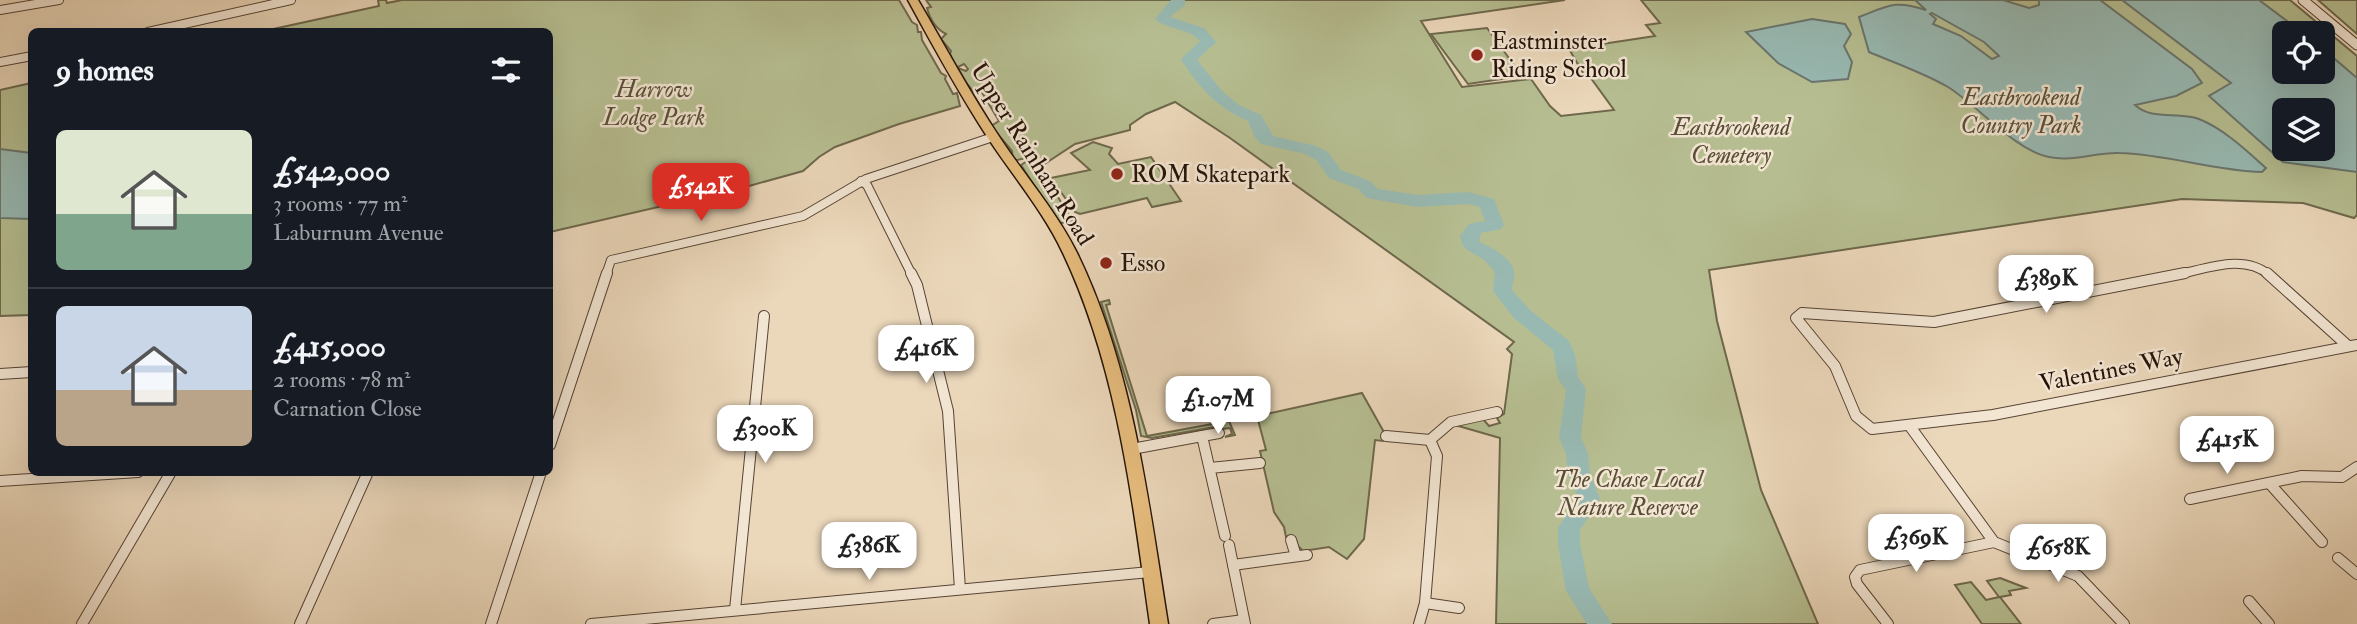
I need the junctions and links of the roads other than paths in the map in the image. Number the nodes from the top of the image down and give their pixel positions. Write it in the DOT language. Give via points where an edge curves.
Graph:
graph roads {
  1 [pos="59,0"];
  2 [pos="291,0"];
  3 [pos="913,0"];
  4 [pos="2303,0"];
  5 [pos="0,10"];
  6 [pos="166,28"];
  7 [pos="2357,45"];
  8 [pos="28,57"];
  9 [pos="0,62"];
  10 [pos="993,137"];
  11 [pos="861,181"];
  12 [pos="764,316"];
  13 [pos="2353,346"];
  14 [pos="28,372"];
  15 [pos="0,374"];
  16 [pos="1497,412"];
  17 [pos="1909,425"];
  18 [pos="1219,433"];
  19 [pos="553,436"];
  20 [pos="1202,436"];
  21 [pos="1387,436"];
  22 [pos="1430,440"];
  23 [pos="1132,449"];
  24 [pos="1260,463"];
  25 [pos="2357,467"];
  26 [pos="1210,468"];
  27 [pos="77,476"];
  28 [pos="169,476"];
  29 [pos="366,476"];
  30 [pos="540,476"];
  31 [pos="0,481"];
  32 [pos="2270,484"];
  33 [pos="2190,499"];
  34 [pos="1292,540"];
  35 [pos="1994,542"];
  36 [pos="2322,542"];
  37 [pos="2338,558"];
  38 [pos="1233,565"];
  39 [pos="1150,572"];
  40 [pos="2357,574"];
  41 [pos="960,589"];
  42 [pos="2249,601"];
  43 [pos="1425,603"];
  44 [pos="1458,608"];
  45 [pos="735,610"];
  46 [pos="1244,622"];
  47 [pos="82,624"];
  48 [pos="300,624"];
  49 [pos="491,624"];
  50 [pos="591,624"];
  51 [pos="1159,624"];
  52 [pos="1213,624"];
  53 [pos="1419,624"];
  54 [pos="1888,624"];
  55 [pos="2124,624"];
  56 [pos="2269,624"];
  1 -- 5 [label="street"];
  2 -- 6 [label="street"];
  3 -- 10 [label="main road, Upper Rainham Road"];
  4 -- 7 [label="street"];
  8 -- 9 [label="street"];
  10 -- 11 [label="street"];
  10 -- 23 [label="main road, Upper Rainham Road" via="1069,252 1099,327"];
  11 -- 19 [label="street" via="803,216 611,260"];
  11 -- 41 [label="street" via="913,275 948,411"];
  12 -- 45 [label="street"];
  13 -- 17 [label="street, Valentines Way" via="1993,415"];
  13 -- 17 [label="street, Valentines Way" via="2260,267 2243,261 1934,322 1802,313 1796,318 1835,366 1856,416 1872,429"];
  14 -- 15 [label="street"];
  16 -- 22 [label="street" via="1450,421 1436,429"];
  17 -- 35 [label="street"];
  18 -- 20 [label="street"];
  20 -- 23 [label="street"];
  20 -- 26 [label="street"];
  21 -- 22 [label="street"];
  22 -- 43 [label="street" via="1437,456"];
  23 -- 39 [label="main road, Upper Rainham Road"];
  24 -- 26 [label="street"];
  25 -- 32 [label="street" via="2342,477 2302,476"];
  26 -- 38 [label="street"];
  27 -- 31 [label="street"];
  28 -- 47 [label="street"];
  29 -- 48 [label="street"];
  30 -- 49 [label="street"];
  32 -- 33 [label="street"];
  32 -- 36 [label="street"];
  34 -- 38 [label="street" via="1301,556"];
  35 -- 54 [label="street" via="1860,570 1857,584"];
  35 -- 55 [label="street" via="2078,576"];
  37 -- 40 [label="street"];
  38 -- 46 [label="street"];
  39 -- 41 [label="street"];
  39 -- 51 [label="main road, Upper Rainham Road"];
  41 -- 45 [label="street"];
  42 -- 56 [label="street"];
  43 -- 44 [label="street"];
  43 -- 53 [label="street"];
  45 -- 50 [label="street"];
  46 -- 52 [label="street"];
}
